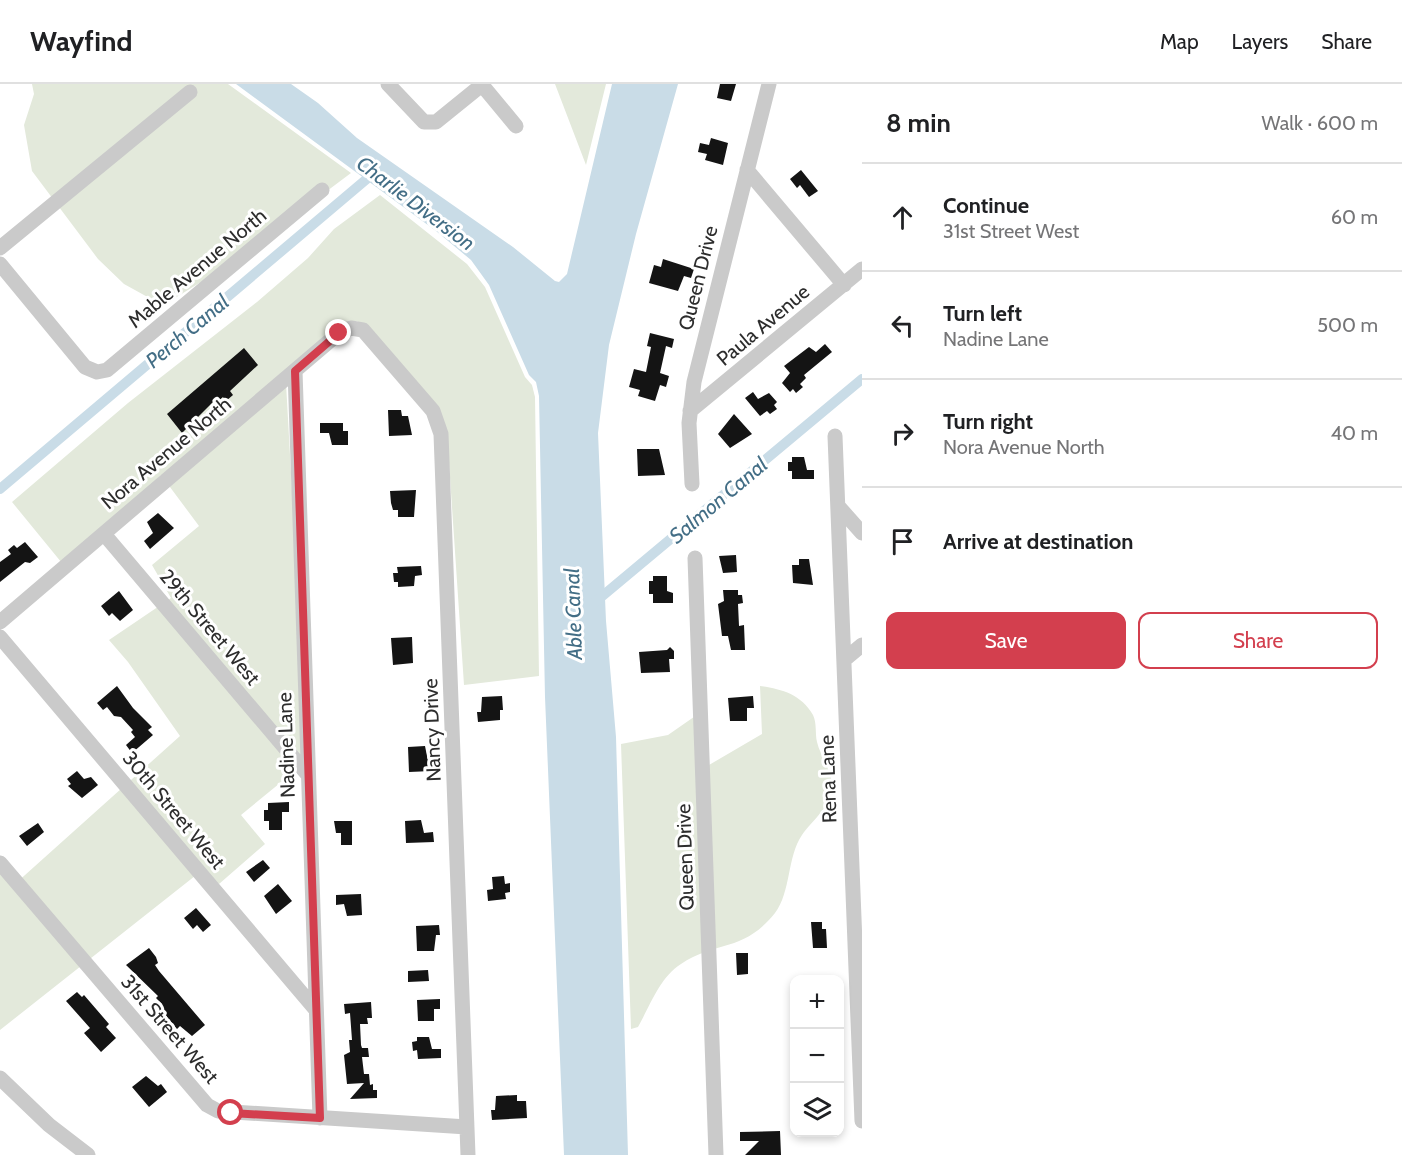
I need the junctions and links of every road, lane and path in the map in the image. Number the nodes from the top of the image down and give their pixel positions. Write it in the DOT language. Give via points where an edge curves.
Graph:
graph roads {
  1 [pos="388,84"];
  2 [pos="483,84"];
  3 [pos="769,84"];
  4 [pos="190,92"];
  5 [pos="516,126"];
  6 [pos="747,170"];
  7 [pos="322,190"];
  8 [pos="0,248"];
  9 [pos="0,264"];
  10 [pos="862,269"];
  11 [pos="844,285"];
  12 [pos="363,330"];
  13 [pos="295,371"];
  14 [pos="690,411"];
  15 [pos="835,436"];
  16 [pos="692,484"];
  17 [pos="838,506"];
  18 [pos="862,533"];
  19 [pos="104,534"];
  20 [pos="695,558"];
  21 [pos="0,622"];
  22 [pos="0,637"];
  23 [pos="862,645"];
  24 [pos="844,660"];
  25 [pos="855,756"];
  26 [pos="308,774"];
  27 [pos="0,863"];
  28 [pos="316,1010"];
  29 [pos="1,1081"];
  30 [pos="320,1118"];
  31 [pos="862,1121"];
  32 [pos="467,1127"];
  33 [pos="88,1155"];
  34 [pos="468,1155"];
  35 [pos="717,1155"];
  1 -- 2 [label="street" via="424,122 436,122"];
  2 -- 5 [label="street"];
  3 -- 6 [label="street, Queen Drive"];
  4 -- 8 [label="street"];
  6 -- 11 [label="street"];
  6 -- 14 [label="street, Queen Drive"];
  7 -- 9 [label="street, Mable Avenue North" via="107,370 97,372 85,367"];
  10 -- 11 [label="street, Paula Avenue"];
  11 -- 14 [label="street, Paula Avenue"];
  12 -- 13 [label="street, Nora Avenue North" via="351,328 339,333"];
  12 -- 32 [label="street, Nancy Drive" via="433,411 441,434"];
  13 -- 19 [label="street, Nora Avenue North"];
  13 -- 26 [label="street, Nadine Lane"];
  14 -- 16 [label="street, Queen Drive"];
  15 -- 17 [label="street, Rena Lane"];
  17 -- 18 [label="street"];
  17 -- 24 [label="street, Rena Lane"];
  19 -- 21 [label="street, Nora Avenue North"];
  19 -- 26 [label="street, 29th Street West"];
  20 -- 35 [label="street, Queen Drive"];
  22 -- 28 [label="street, 30th Street West"];
  23 -- 24 [label="street"];
  24 -- 25 [label="street, Rena Lane"];
  25 -- 31 [label="street, Rena Lane"];
  26 -- 28 [label="street, Nadine Lane"];
  27 -- 30 [label="street, 31st Street West" via="207,1105 231,1113"];
  28 -- 30 [label="street, Nadine Lane"];
  29 -- 33 [label="street"];
  30 -- 32 [label="street, 31st Street West"];
  32 -- 34 [label="street, Nancy Drive"];
}
